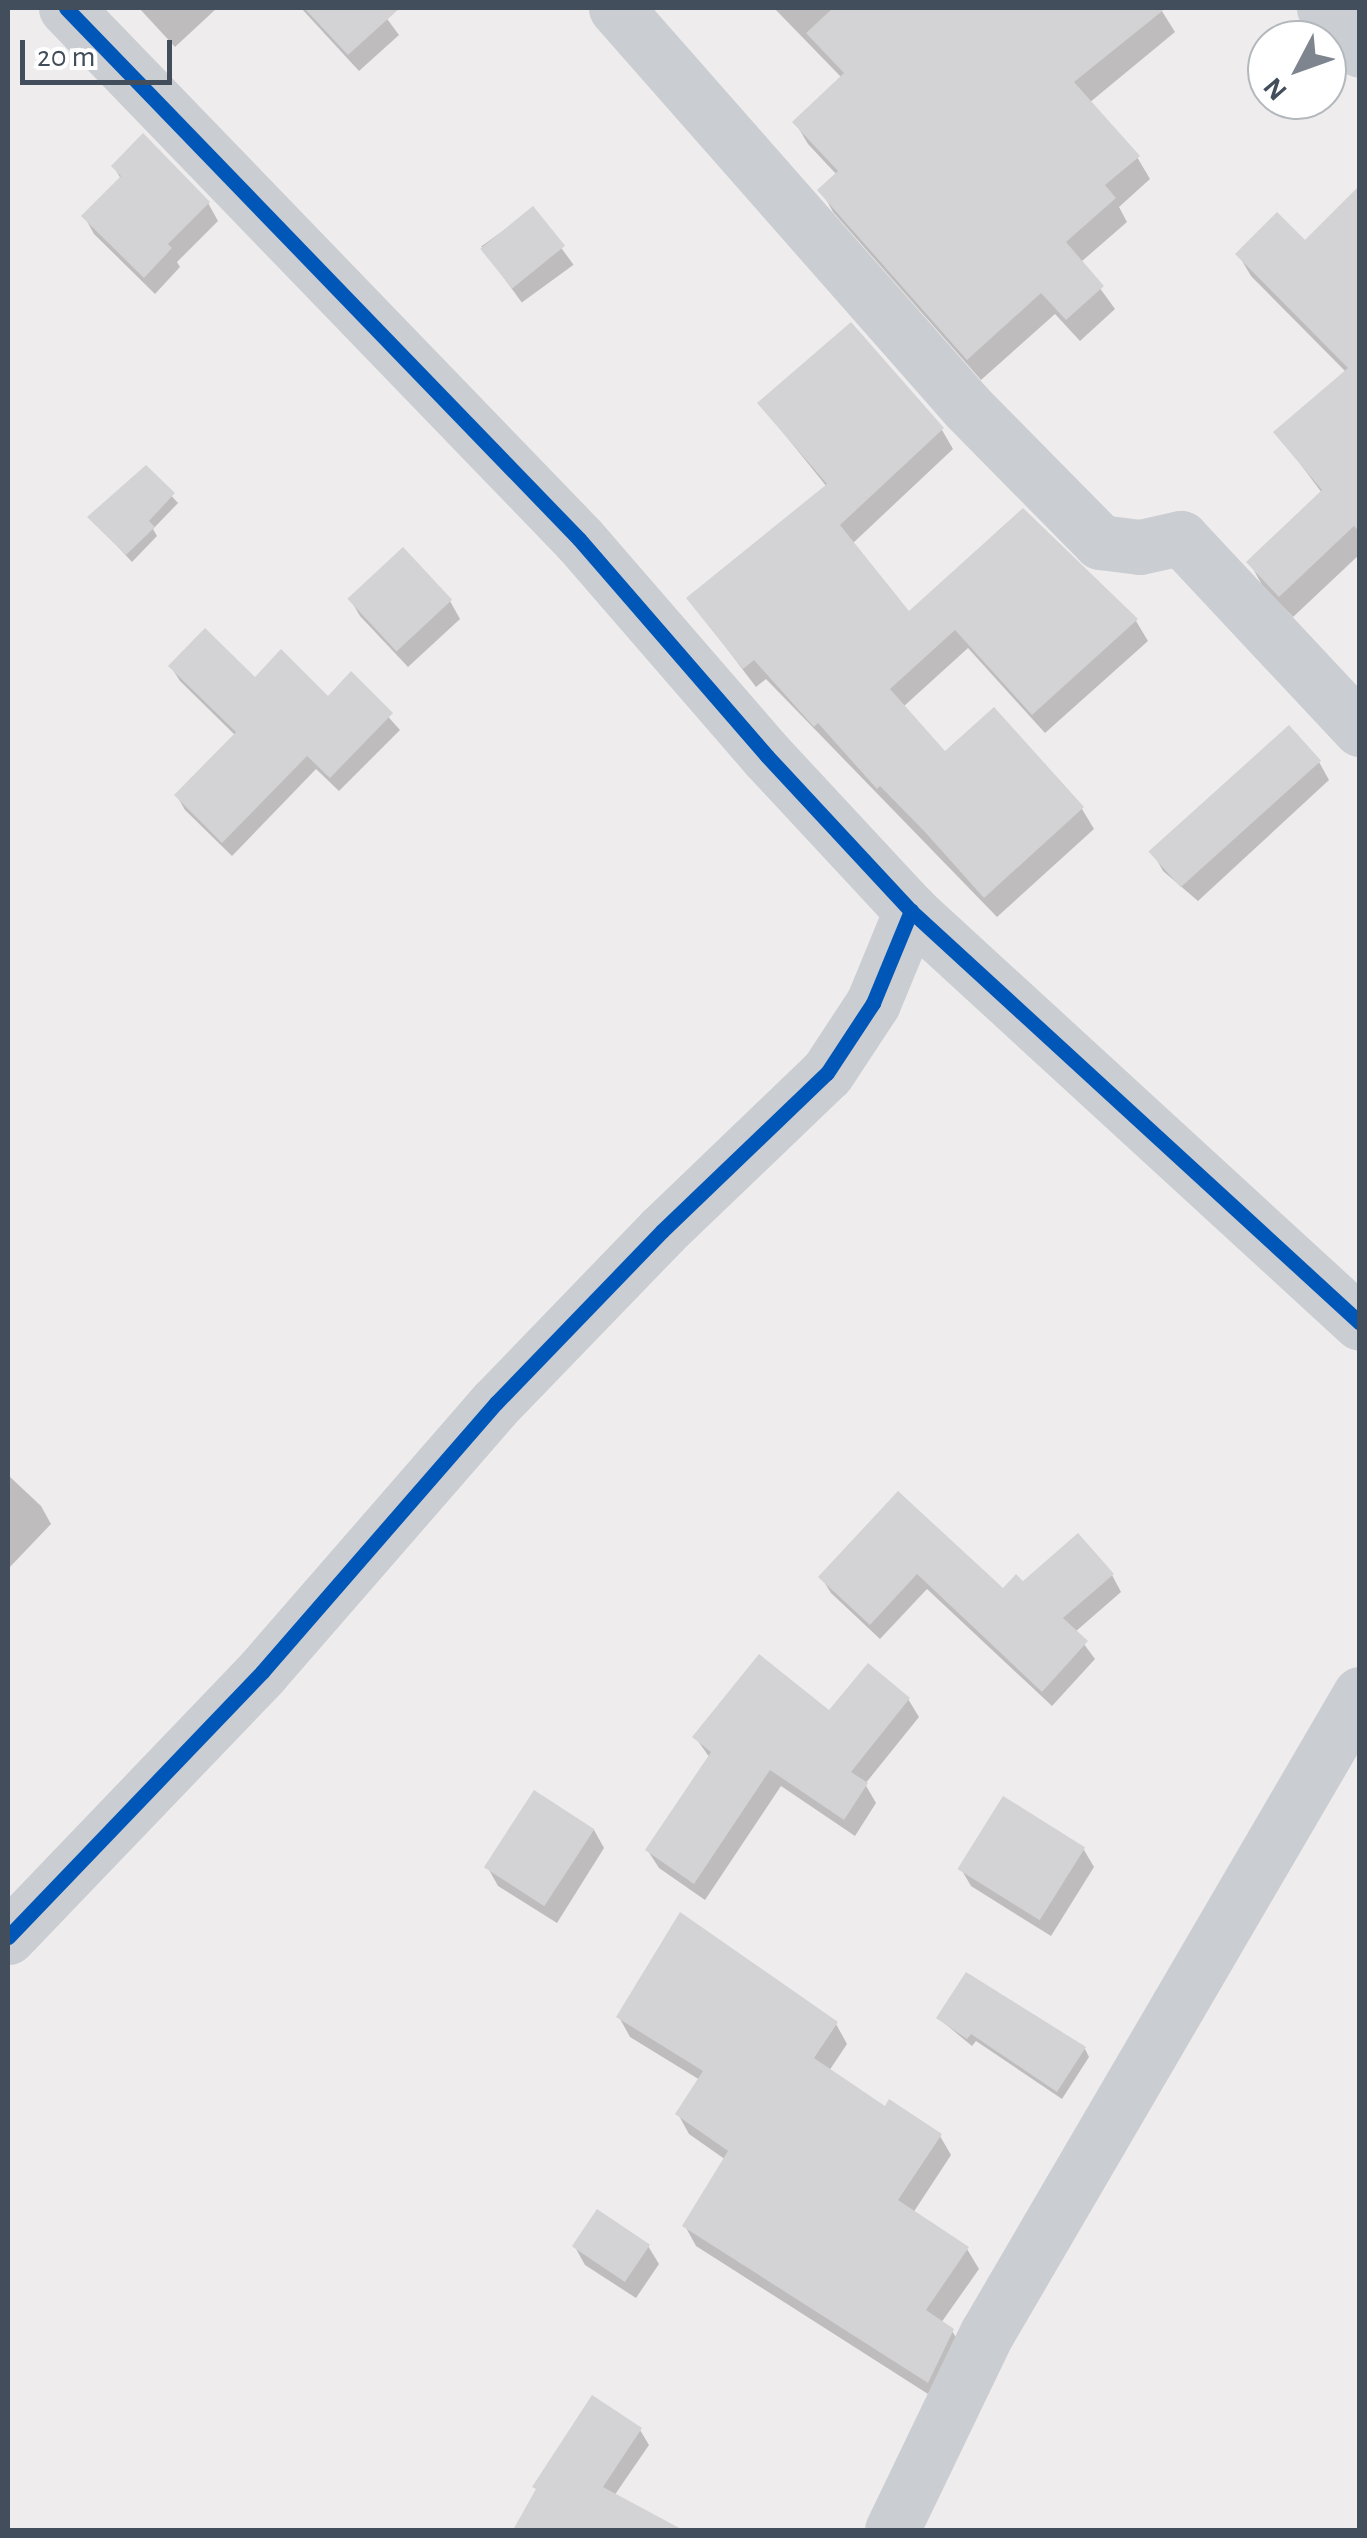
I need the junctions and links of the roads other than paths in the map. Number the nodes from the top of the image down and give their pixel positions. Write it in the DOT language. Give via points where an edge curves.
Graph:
graph roads {
  1 [pos="66,8"];
  2 [pos="616,8"];
  3 [pos="1324,8"];
  4 [pos="1360,50"];
  5 [pos="1360,729"];
  6 [pos="911,911"];
  7 [pos="1360,1322"];
  8 [pos="1360,1694"];
  9 [pos="8,1937"];
  10 [pos="892,2530"];
  1 -- 6 [label="street" via="579,538"];
  2 -- 5 [label="street" via="967,408 1100,542 1140,547 1180,538"];
  3 -- 4 [label="street"];
  6 -- 7 [label="street"];
  6 -- 9 [label="street" via="873,1003 828,1073 496,1403 262,1672"];
  8 -- 10 [label="street" via="988,2334"];
}
